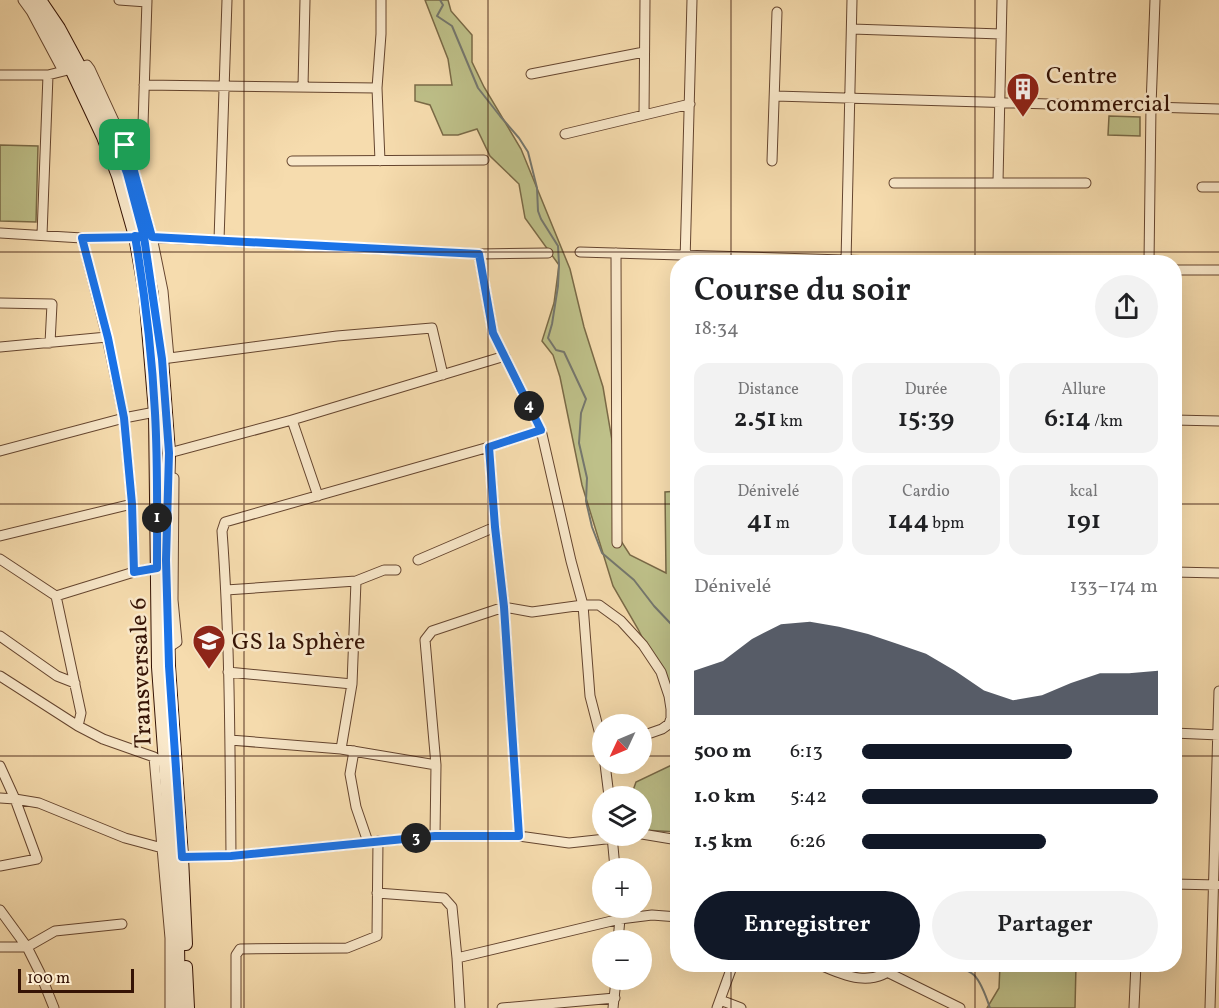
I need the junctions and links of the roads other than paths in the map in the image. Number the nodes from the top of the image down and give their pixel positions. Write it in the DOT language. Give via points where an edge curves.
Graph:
graph roads {
  1 [pos="23,0"];
  2 [pos="30,0"];
  3 [pos="40,0"];
  4 [pos="119,0"];
  5 [pos="227,0"];
  6 [pos="305,0"];
  7 [pos="381,0"];
  8 [pos="645,0"];
  9 [pos="692,0"];
  10 [pos="852,0"];
  11 [pos="1002,0"];
  12 [pos="1155,0"];
  13 [pos="147,1"];
  14 [pos="777,12"];
  15 [pos="852,29"];
  16 [pos="1001,34"];
  17 [pos="644,52"];
  18 [pos="71,69"];
  19 [pos="531,74"];
  20 [pos="0,75"];
  21 [pos="48,75"];
  22 [pos="144,85"];
  23 [pos="224,86"];
  24 [pos="303,87"];
  25 [pos="378,88"];
  26 [pos="775,96"];
  27 [pos="850,99"];
  28 [pos="1000,102"];
  29 [pos="690,104"];
  30 [pos="1151,106"];
  31 [pos="1219,109"];
  32 [pos="644,115"];
  33 [pos="143,124"];
  34 [pos="565,134"];
  35 [pos="484,160"];
  36 [pos="292,161"];
  37 [pos="380,161"];
  38 [pos="772,161"];
  39 [pos="998,182"];
  40 [pos="894,183"];
  41 [pos="1086,183"];
  42 [pos="1202,187"];
  43 [pos="1219,187"];
  44 [pos="0,233"];
  45 [pos="42,235"];
  46 [pos="144,237"];
  47 [pos="82,238"];
  48 [pos="219,240"];
  49 [pos="580,252"];
  50 [pos="549,253"];
  51 [pos="479,254"];
  52 [pos="616,254"];
  53 [pos="685,255"];
  54 [pos="846,255"];
  55 [pos="1149,255"];
  56 [pos="670,258"];
  57 [pos="1182,270"];
  58 [pos="1219,270"];
  59 [pos="0,303"];
  60 [pos="108,338"];
  61 [pos="50,343"];
  62 [pos="0,347"];
  63 [pos="505,356"];
  64 [pos="166,358"];
  65 [pos="443,375"];
  66 [pos="155,412"];
  67 [pos="124,418"];
  68 [pos="292,420"];
  69 [pos="1182,420"];
  70 [pos="1219,421"];
  71 [pos="541,430"];
  72 [pos="489,447"];
  73 [pos="0,451"];
  74 [pos="172,452"];
  75 [pos="318,496"];
  76 [pos="132,504"];
  77 [pos="495,527"];
  78 [pos="0,536"];
  79 [pos="617,543"];
  80 [pos="0,559"];
  81 [pos="418,560"];
  82 [pos="165,562"];
  83 [pos="396,570"];
  84 [pos="134,572"];
  85 [pos="1182,572"];
  86 [pos="1219,573"];
  87 [pos="356,581"];
  88 [pos="226,590"];
  89 [pos="56,596"];
  90 [pos="583,605"];
  91 [pos="504,607"];
  92 [pos="0,636"];
  93 [pos="228,672"];
  94 [pos="0,676"];
  95 [pos="75,683"];
  96 [pos="352,684"];
  97 [pos="1219,691"];
  98 [pos="670,705"];
  99 [pos="595,714"];
  100 [pos="670,721"];
  101 [pos="78,726"];
  102 [pos="652,732"];
  103 [pos="1182,733"];
  104 [pos="1219,735"];
  105 [pos="230,740"];
  106 [pos="341,749"];
  107 [pos="354,751"];
  108 [pos="159,761"];
  109 [pos="436,765"];
  110 [pos="0,766"];
  111 [pos="0,798"];
  112 [pos="15,799"];
  113 [pos="435,836"];
  114 [pos="519,836"];
  115 [pos="652,836"];
  116 [pos="670,839"];
  117 [pos="592,840"];
  118 [pos="373,842"];
  119 [pos="172,852"];
  120 [pos="231,856"];
  121 [pos="0,866"];
  122 [pos="1182,884"];
  123 [pos="1216,885"];
  124 [pos="377,892"];
  125 [pos="0,910"];
  126 [pos="670,916"];
  127 [pos="620,919"];
  128 [pos="122,924"];
  129 [pos="619,930"];
  130 [pos="174,938"];
  131 [pos="0,947"];
  132 [pos="27,947"];
  133 [pos="457,958"];
  134 [pos="730,972"];
  135 [pos="839,972"];
  136 [pos="1136,972"];
  137 [pos="889,973"];
  138 [pos="614,1003"];
  139 [pos="718,1004"];
  140 [pos="54,1008"];
  141 [pos="170,1008"];
  142 [pos="179,1008"];
  143 [pos="188,1008"];
  144 [pos="236,1008"];
  145 [pos="460,1008"];
  146 [pos="502,1008"];
  147 [pos="741,1008"];
  148 [pos="960,1008"];
  149 [pos="1134,1008"];
  150 [pos="1210,1008"];
  1 -- 18 [label="street"];
  2 -- 18 [label="main road, Transversale 6"];
  3 -- 18 [label="main road, Transversale 6" via="59,28"];
  4 -- 13 [label="street"];
  5 -- 23 [label="street"];
  6 -- 24 [label="street"];
  7 -- 25 [label="street"];
  8 -- 17 [label="street"];
  9 -- 29 [label="street"];
  10 -- 15 [label="street"];
  11 -- 16 [label="street"];
  12 -- 30 [label="street"];
  13 -- 22 [label="street"];
  14 -- 26 [label="street"];
  15 -- 16 [label="street"];
  15 -- 27 [label="street"];
  16 -- 28 [label="street"];
  17 -- 19 [label="street"];
  17 -- 32 [label="street"];
  18 -- 21 [label="street"];
  18 -- 46 [label="main road, Transversale 6"];
  18 -- 46 [label="main road, Transversale 6" via="122,147"];
  20 -- 21 [label="street"];
  21 -- 45 [label="street"];
  22 -- 23 [label="street"];
  22 -- 33 [label="street"];
  23 -- 24 [label="street"];
  23 -- 48 [label="street"];
  24 -- 25 [label="street"];
  25 -- 37 [label="street"];
  26 -- 27 [label="street"];
  26 -- 38 [label="street"];
  27 -- 28 [label="street"];
  27 -- 54 [label="street"];
  28 -- 30 [label="street"];
  28 -- 39 [label="street"];
  29 -- 32 [label="street"];
  29 -- 53 [label="street"];
  30 -- 31 [label="street"];
  30 -- 55 [label="street"];
  32 -- 34 [label="street"];
  35 -- 37 [label="street"];
  36 -- 37 [label="street"];
  39 -- 40 [label="street"];
  39 -- 41 [label="street"];
  42 -- 43 [label="street"];
  44 -- 45 [label="street"];
  45 -- 47 [label="street"];
  46 -- 47 [label="street"];
  46 -- 48 [label="street"];
  46 -- 64 [label="main road, Transversale 6"];
  46 -- 66 [label="main road, Transversale 6"];
  47 -- 60 [label="street"];
  48 -- 51 [label="street"];
  49 -- 52 [label="street"];
  50 -- 51 [label="street"];
  51 -- 63 [label="street" via="493,333"];
  52 -- 56 [label="street"];
  52 -- 79 [label="street"];
  57 -- 58 [label="street"];
  59 -- 61 [label="street" via="52,304"];
  60 -- 61 [label="street"];
  60 -- 67 [label="street"];
  61 -- 62 [label="street"];
  63 -- 65 [label="street"];
  63 -- 71 [label="street"];
  64 -- 65 [label="street" via="432,328"];
  64 -- 74 [label="main road, Transversale 6"];
  65 -- 68 [label="street"];
  66 -- 67 [label="street"];
  66 -- 82 [label="main road, Transversale 6"];
  67 -- 73 [label="street"];
  67 -- 76 [label="street"];
  68 -- 74 [label="street"];
  68 -- 75 [label="street"];
  69 -- 70 [label="street"];
  71 -- 72 [label="street"];
  71 -- 90 [label="street"];
  72 -- 75 [label="street"];
  72 -- 77 [label="street"];
  74 -- 82 [label="main road, Transversale 6"];
  75 -- 88 [label="street" via="225,522 222,531"];
  76 -- 78 [label="street"];
  76 -- 84 [label="street"];
  77 -- 81 [label="street"];
  77 -- 91 [label="street"];
  80 -- 89 [label="street"];
  82 -- 84 [label="street"];
  82 -- 108 [label="main road, Transversale 6" via="158,667"];
  82 -- 119 [label="main road, Transversale 6"];
  83 -- 87 [label="street" via="384,570"];
  84 -- 89 [label="street"];
  85 -- 86 [label="street"];
  87 -- 88 [label="street"];
  87 -- 96 [label="street"];
  88 -- 93 [label="street"];
  89 -- 95 [label="street"];
  90 -- 91 [label="street" via="532,612"];
  90 -- 98 [label="street" via="599,605 643,645 661,672"];
  90 -- 99 [label="street"];
  91 -- 109 [label="street" via="432,631 425,640"];
  91 -- 114 [label="street"];
  92 -- 95 [label="street" via="57,676"];
  93 -- 96 [label="street"];
  93 -- 105 [label="street"];
  94 -- 101 [label="street"];
  95 -- 101 [label="street" via="81,713"];
  96 -- 106 [label="street"];
  97 -- 104 [label="street"];
  100 -- 102 [label="street"];
  101 -- 108 [label="street"];
  103 -- 104 [label="street"];
  104 -- 123 [label="street"];
  105 -- 106 [label="street"];
  105 -- 120 [label="street"];
  106 -- 107 [label="street"];
  107 -- 109 [label="street"];
  107 -- 118 [label="street" via="351,774 356,807"];
  108 -- 119 [label="main road, Transversale 6"];
  109 -- 113 [label="street"];
  110 -- 112 [label="street"];
  111 -- 112 [label="street"];
  112 -- 119 [label="street"];
  112 -- 121 [label="street" via="37,859"];
  113 -- 114 [label="street"];
  113 -- 118 [label="street"];
  114 -- 117 [label="street" via="569,843"];
  115 -- 116 [label="street"];
  118 -- 120 [label="street"];
  118 -- 124 [label="street"];
  119 -- 120 [label="street"];
  119 -- 130 [label="main road, Transversale 6"];
  119 -- 143 [label="main road, Transversale 6"];
  122 -- 123 [label="street"];
  123 -- 150 [label="street"];
  124 -- 133 [label="street" via="444,898 452,907"];
  124 -- 144 [label="street" via="377,936 347,948 240,950 236,955"];
  125 -- 132 [label="street"];
  126 -- 127 [label="street"];
  127 -- 129 [label="street"];
  127 -- 133 [label="street"];
  128 -- 132 [label="street" via="55,931"];
  130 -- 141 [label="street"];
  130 -- 142 [label="main road, Transversale 6"];
  131 -- 132 [label="street"];
  132 -- 140 [label="street"];
  133 -- 145 [label="street"];
  134 -- 139 [label="street"];
  135 -- 137 [label="street" via="868,979"];
  136 -- 149 [label="street"];
  137 -- 148 [label="street"];
  138 -- 146 [label="street"];
  139 -- 147 [label="street"];
}
